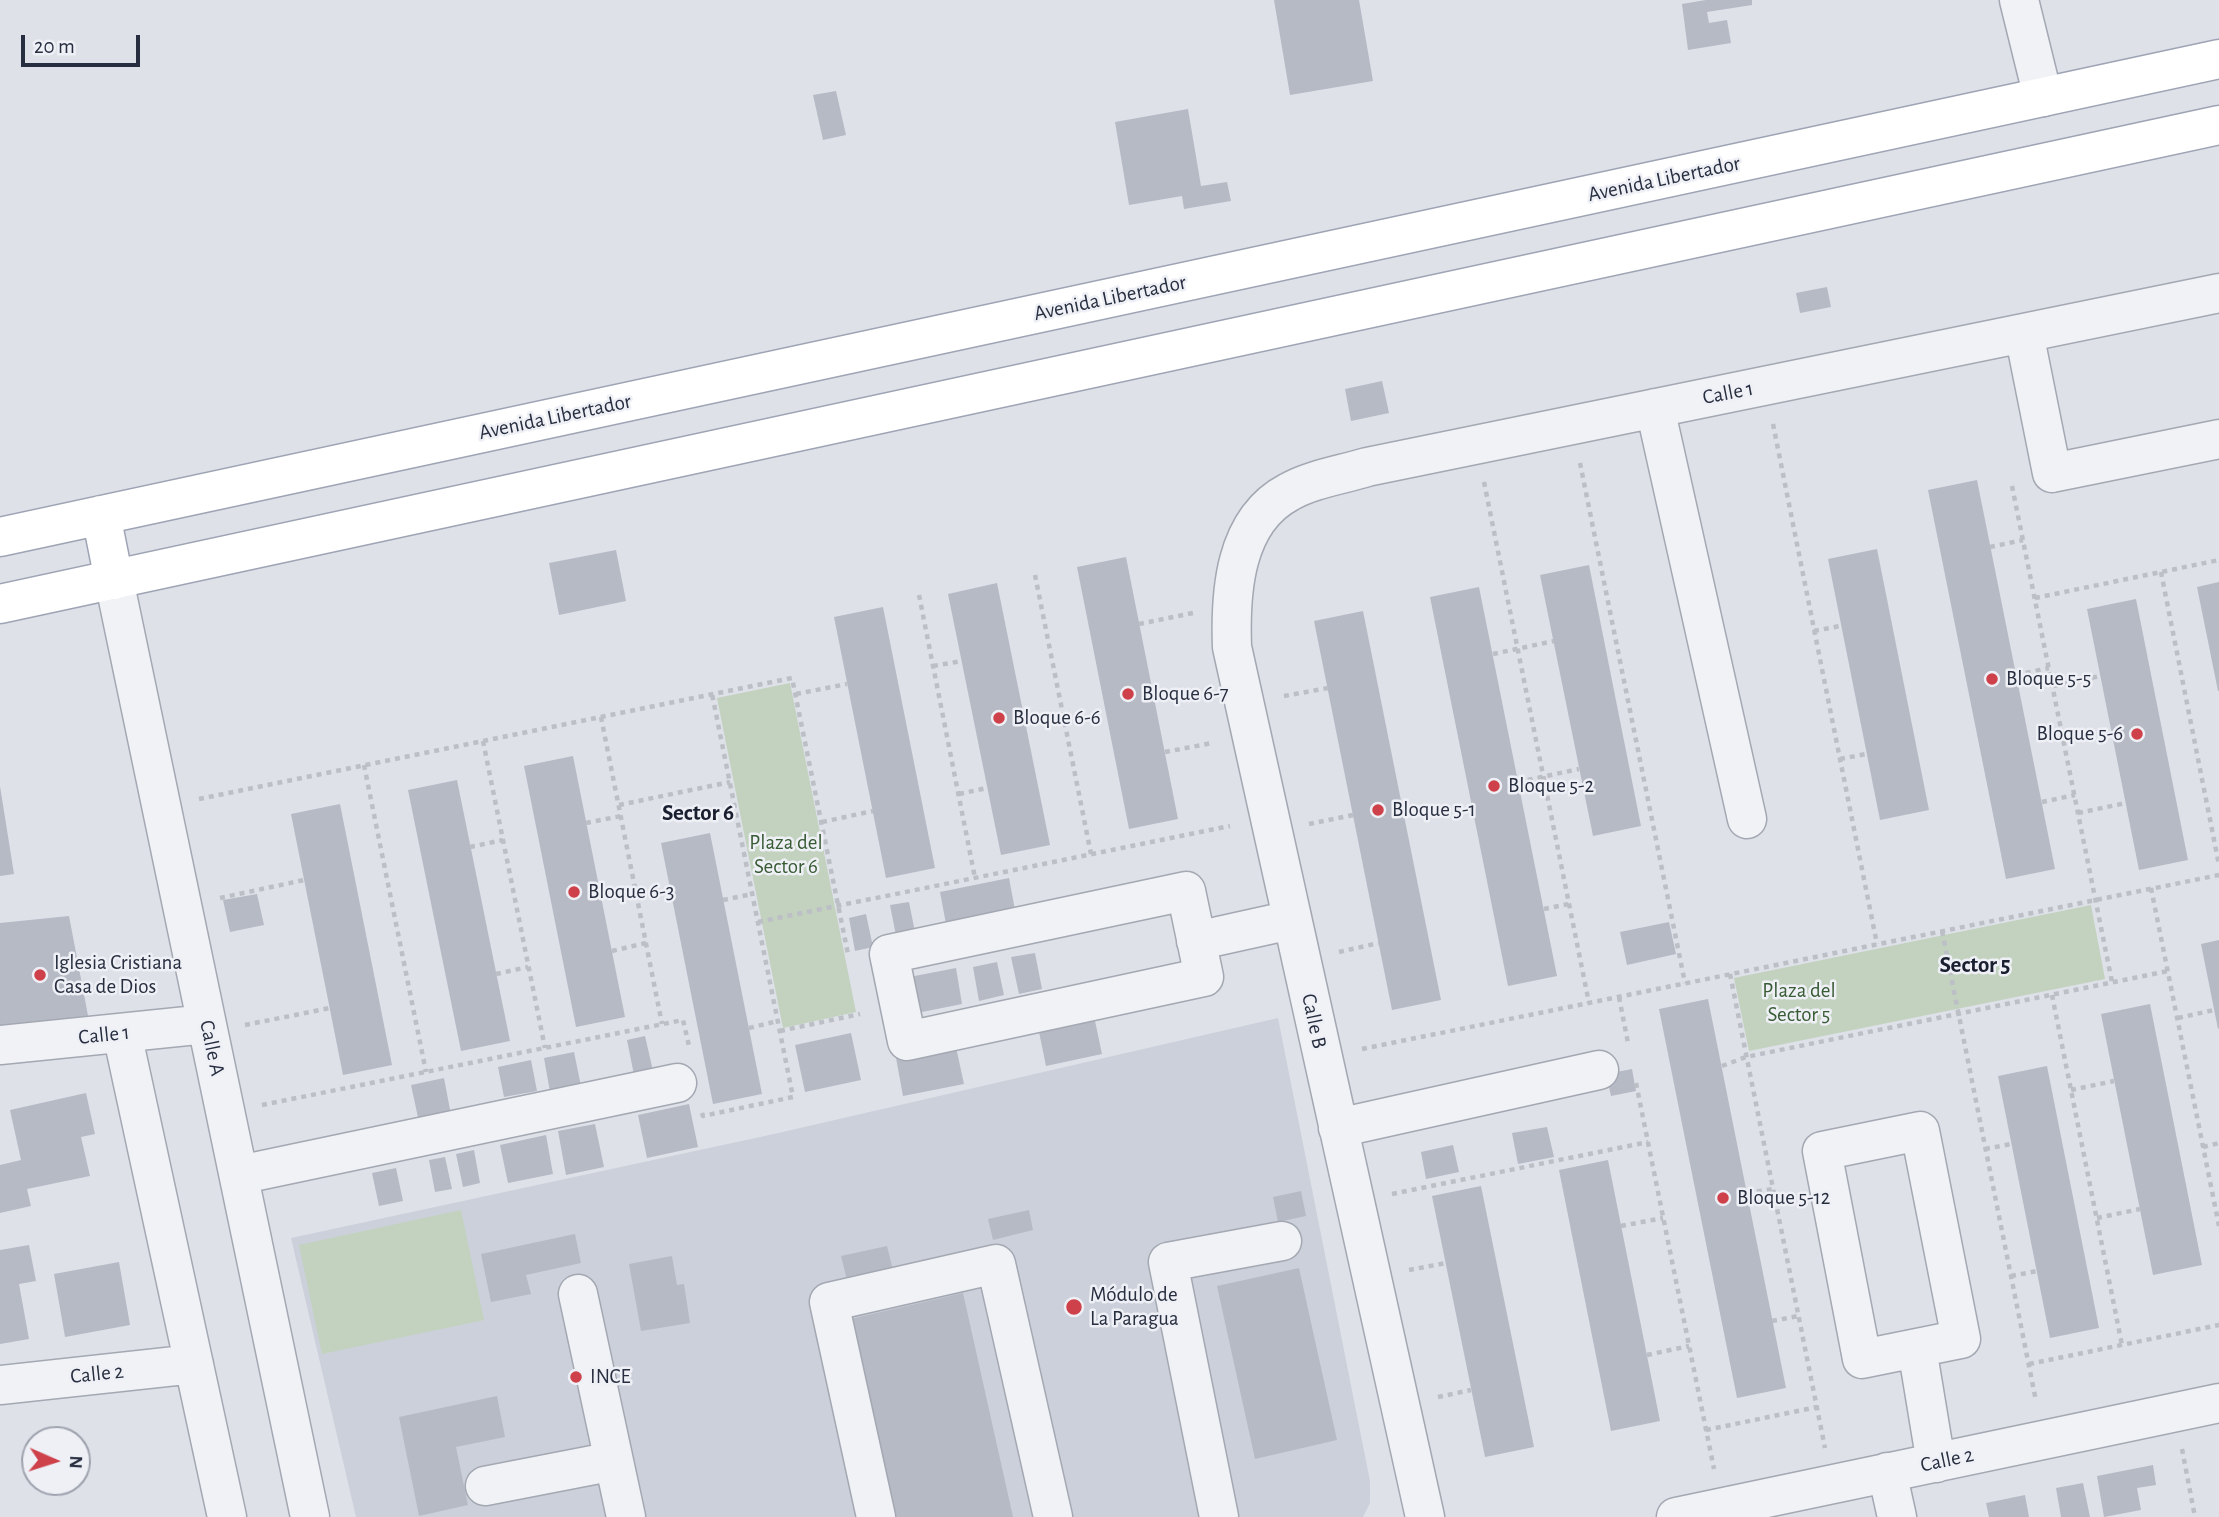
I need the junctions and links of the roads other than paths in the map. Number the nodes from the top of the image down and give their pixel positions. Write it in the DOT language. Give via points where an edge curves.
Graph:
graph roads {
  1 [pos="2019,0"];
  2 [pos="2219,59"];
  3 [pos="2043,97"];
  4 [pos="2219,125"];
  5 [pos="2219,293"];
  6 [pos="2024,333"];
  7 [pos="1655,408"];
  8 [pos="2219,439"];
  9 [pos="101,515"];
  10 [pos="1254,526"];
  11 [pos="0,537"];
  12 [pos="114,580"];
  13 [pos="0,604"];
  14 [pos="1747,819"];
  15 [pos="1291,920"];
  16 [pos="1196,942"];
  17 [pos="208,1029"];
  18 [pos="122,1033"];
  19 [pos="0,1045"];
  20 [pos="1621,1065"];
  21 [pos="677,1083"];
  22 [pos="1338,1128"];
  23 [pos="239,1175"];
  24 [pos="1282,1241"];
  25 [pos="578,1294"];
  26 [pos="1917,1348"];
  27 [pos="194,1364"];
  28 [pos="0,1385"];
  29 [pos="2219,1403"];
  30 [pos="614,1461"];
  31 [pos="1936,1462"];
  32 [pos="1887,1472"];
  33 [pos="485,1486"];
  34 [pos="227,1517"];
  35 [pos="310,1517"];
  36 [pos="626,1517"];
  37 [pos="876,1517"];
  38 [pos="1053,1517"];
  39 [pos="1219,1517"];
  40 [pos="1425,1517"];
  41 [pos="1676,1517"];
  42 [pos="1896,1517"];
  1 -- 3 [label="street"];
  2 -- 3 [label="main road, Avenida Libertador"];
  3 -- 9 [label="main road, Avenida Libertador"];
  4 -- 12 [label="main road"];
  5 -- 6 [label="street, Calle 1"];
  6 -- 7 [label="street, Calle 1"];
  6 -- 8 [label="street" via="2052,473"];
  7 -- 10 [label="street, Calle 1" via="1367,467 1306,485 1269,505"];
  7 -- 14 [label="street"];
  9 -- 11 [label="main road, Avenida Libertador"];
  9 -- 12 [label="main road"];
  10 -- 15 [label="street, Calle B" via="1238,563 1230,607 1232,647"];
  12 -- 13 [label="main road"];
  12 -- 17 [label="street, Calle A"];
  15 -- 16 [label="street"];
  15 -- 22 [label="street, Calle B"];
  16 -- 16 [label="street" via="1204,977 907,1041 890,954 1186,891"];
  17 -- 18 [label="street, Calle 1"];
  17 -- 23 [label="street, Calle A"];
  18 -- 19 [label="street, Calle 1"];
  18 -- 27 [label="street"];
  20 -- 22 [label="street"];
  21 -- 23 [label="street"];
  22 -- 40 [label="street, Calle B"];
  23 -- 35 [label="street, Calle A"];
  24 -- 39 [label="street" via="1168,1262"];
  25 -- 30 [label="street"];
  26 -- 26 [label="street" via="1862,1359 1822,1151 1920,1131 1961,1339"];
  26 -- 31 [label="street"];
  27 -- 28 [label="street, Calle 2"];
  27 -- 34 [label="street"];
  29 -- 31 [label="street, Calle 2"];
  30 -- 33 [label="street"];
  30 -- 36 [label="street"];
  31 -- 32 [label="street, Calle 2"];
  32 -- 41 [label="street, Calle 2"];
  32 -- 42 [label="street"];
  37 -- 38 [label="street" via="829,1302 996,1264"];
}
